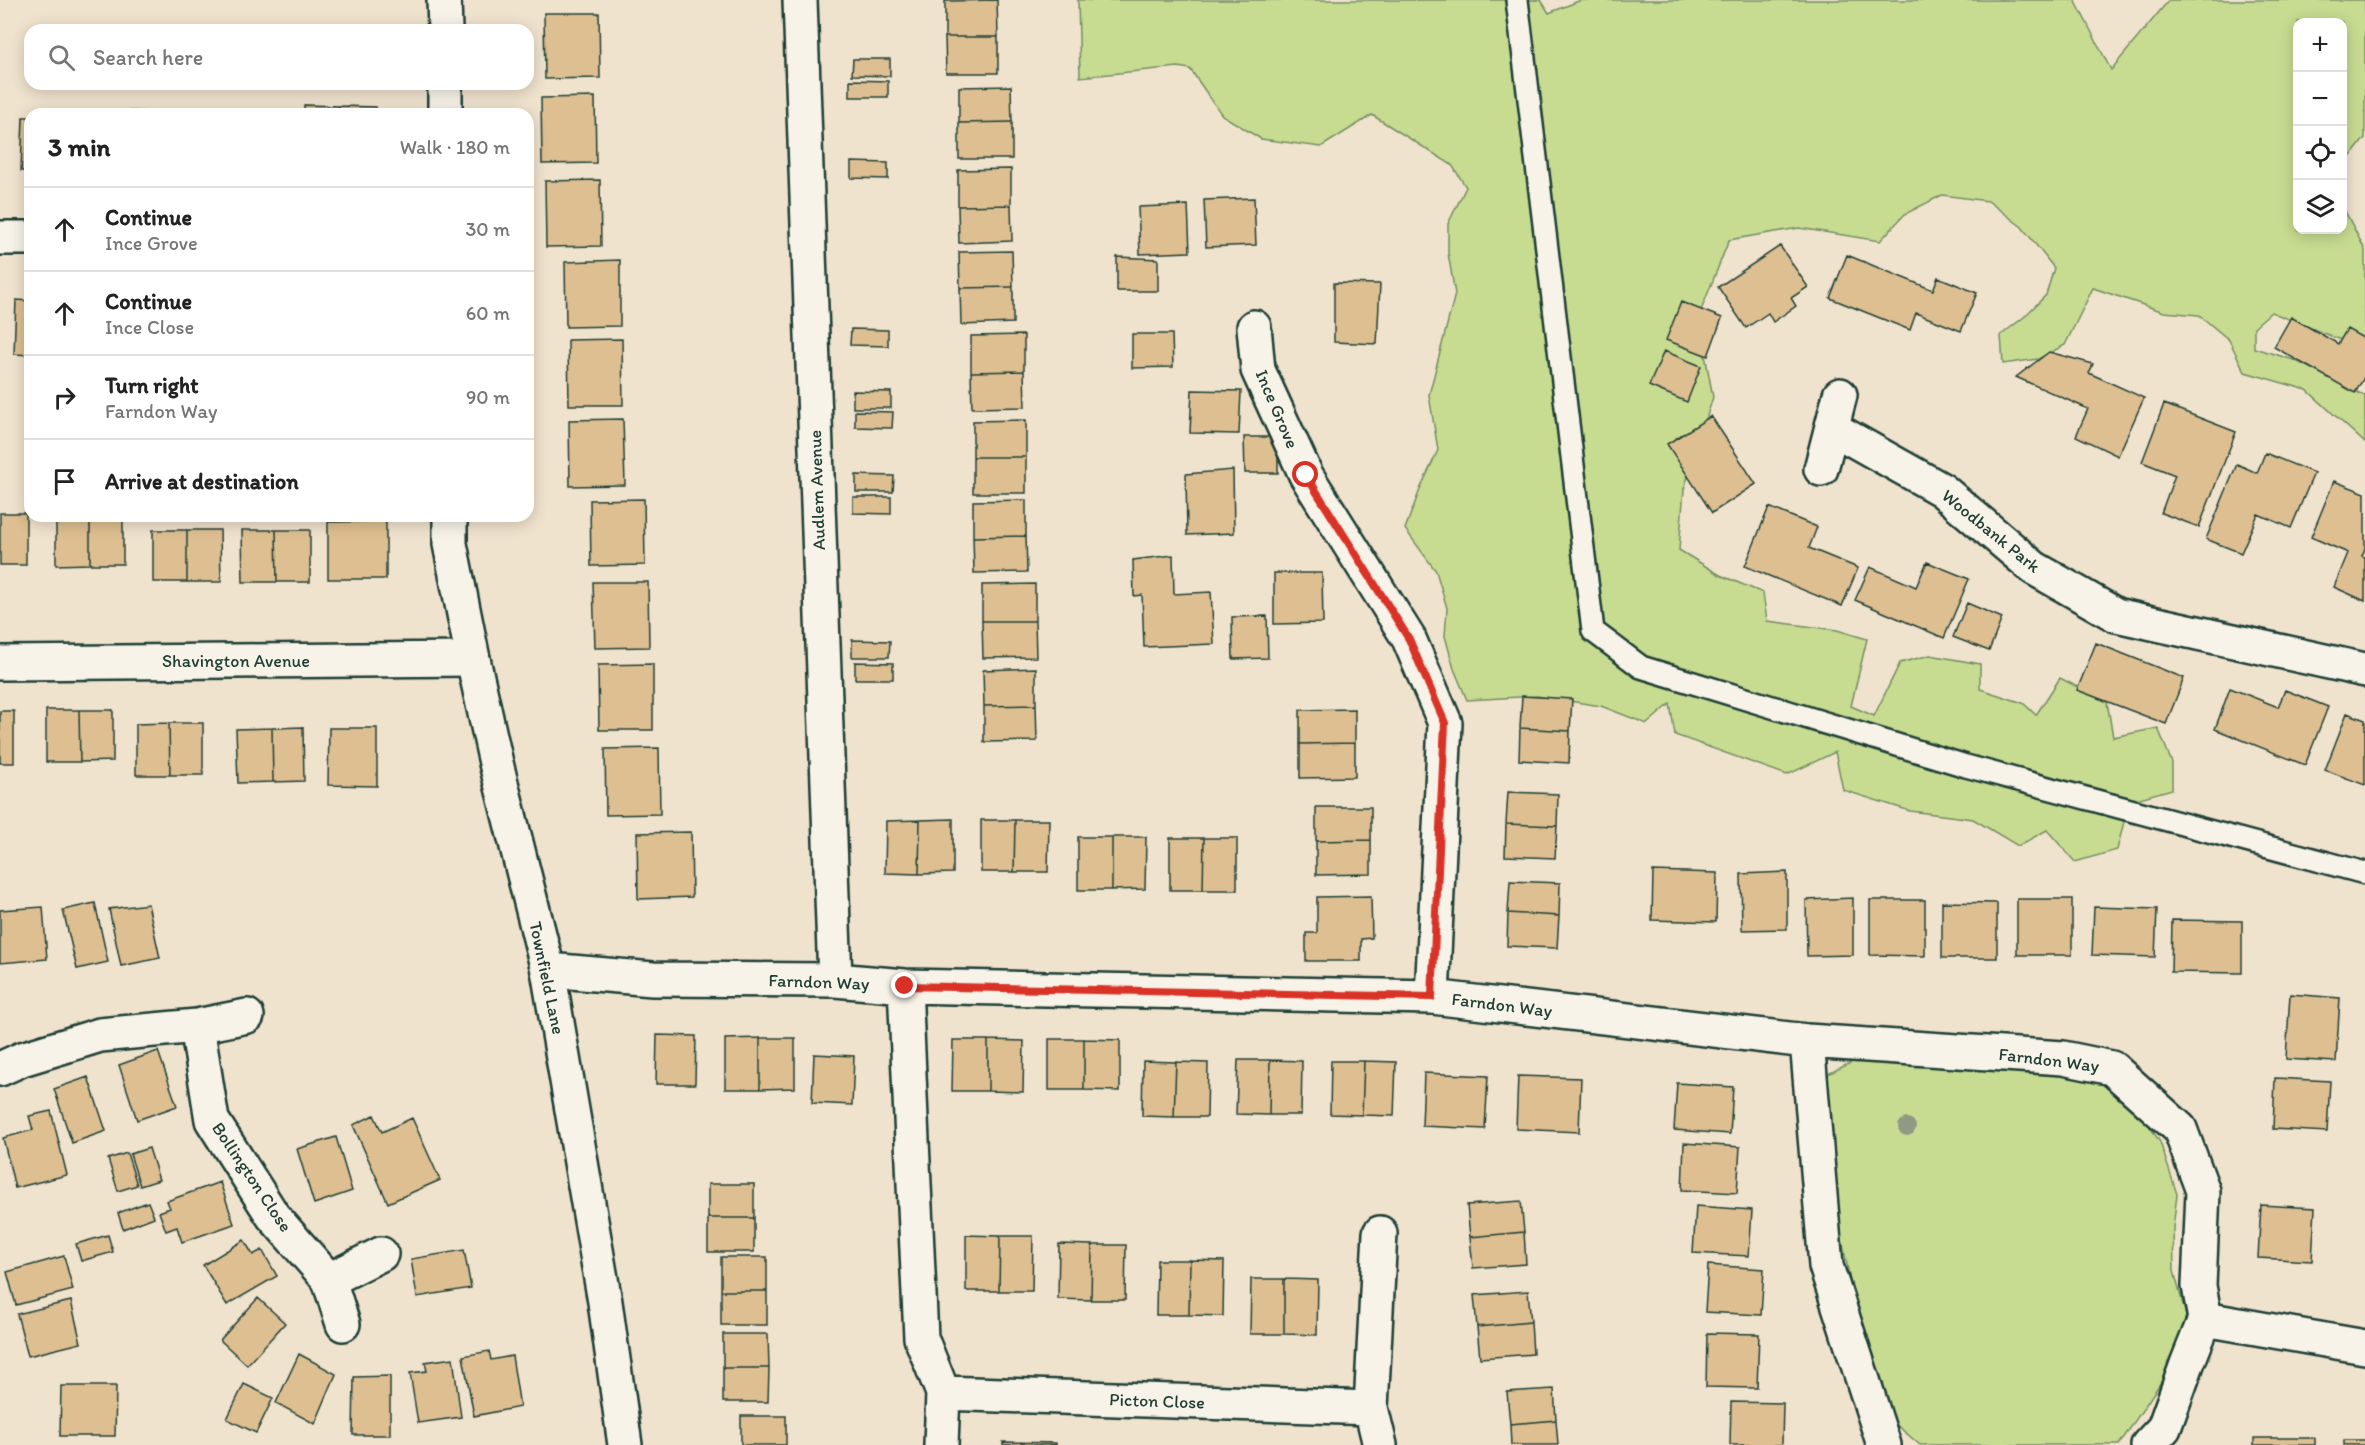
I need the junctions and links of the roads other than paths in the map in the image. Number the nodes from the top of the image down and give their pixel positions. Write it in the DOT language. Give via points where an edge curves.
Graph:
graph roads {
  1 [pos="444,0"];
  2 [pos="800,0"];
  3 [pos="1517,0"];
  4 [pos="444,24"];
  5 [pos="445,90"];
  6 [pos="445,108"];
  7 [pos="0,238"];
  8 [pos="24,238"];
  9 [pos="1254,327"];
  10 [pos="1840,395"];
  11 [pos="1832,428"];
  12 [pos="1821,469"];
  13 [pos="450,522"];
  14 [pos="473,659"];
  15 [pos="0,663"];
  16 [pos="2365,670"];
  17 [pos="2365,873"];
  18 [pos="548,970"];
  19 [pos="835,980"];
  20 [pos="905,986"];
  21 [pos="1432,997"];
  22 [pos="247,1016"];
  23 [pos="197,1026"];
  24 [pos="1807,1041"];
  25 [pos="0,1069"];
  26 [pos="1380,1233"];
  27 [pos="381,1254"];
  28 [pos="329,1280"];
  29 [pos="2205,1320"];
  30 [pos="343,1324"];
  31 [pos="2365,1347"];
  32 [pos="943,1393"];
  33 [pos="1371,1408"];
  34 [pos="625,1445"];
  35 [pos="941,1445"];
  36 [pos="1380,1445"];
  37 [pos="1884,1445"];
  38 [pos="2148,1445"];
  1 -- 4 [label="street"];
  2 -- 19 [label="street, Audlem Avenue"];
  3 -- 17 [label="lane" via="1593,631 1641,667 1966,766"];
  5 -- 6 [label="street"];
  7 -- 8 [label="street"];
  9 -- 21 [label="street, Ince Grove" via="1258,370 1306,475 1409,639 1445,723"];
  10 -- 11 [label="street"];
  11 -- 12 [label="street"];
  11 -- 16 [label="street, Woodbank Park" via="1942,490 2034,568 2116,615"];
  13 -- 14 [label="street, Townfield Lane" via="450,544"];
  14 -- 15 [label="street, Shavington Avenue"];
  14 -- 18 [label="street, Townfield Lane"];
  18 -- 19 [label="street, Farndon Way" via="653,979"];
  18 -- 34 [label="street, Townfield Lane" via="605,1302"];
  19 -- 20 [label="street, Farndon Way"];
  20 -- 21 [label="street, Farndon Way"];
  20 -- 32 [label="street" via="921,1338"];
  21 -- 24 [label="street, Farndon Way"];
  22 -- 23 [label="street"];
  23 -- 25 [label="street" via="100,1035"];
  23 -- 28 [label="street, Bollington Close" via="212,1120 273,1216"];
  24 -- 29 [label="street, Farndon Way" via="2063,1058 2112,1068 2180,1129 2203,1191 2199,1286"];
  24 -- 37 [label="street" via="1826,1266"];
  26 -- 33 [label="street"];
  27 -- 28 [label="street"];
  28 -- 30 [label="street, Bollington Close"];
  29 -- 31 [label="street"];
  29 -- 38 [label="street" via="2164,1428"];
  32 -- 33 [label="street, Picton Close"];
  32 -- 35 [label="street"];
  33 -- 36 [label="street"];
}
